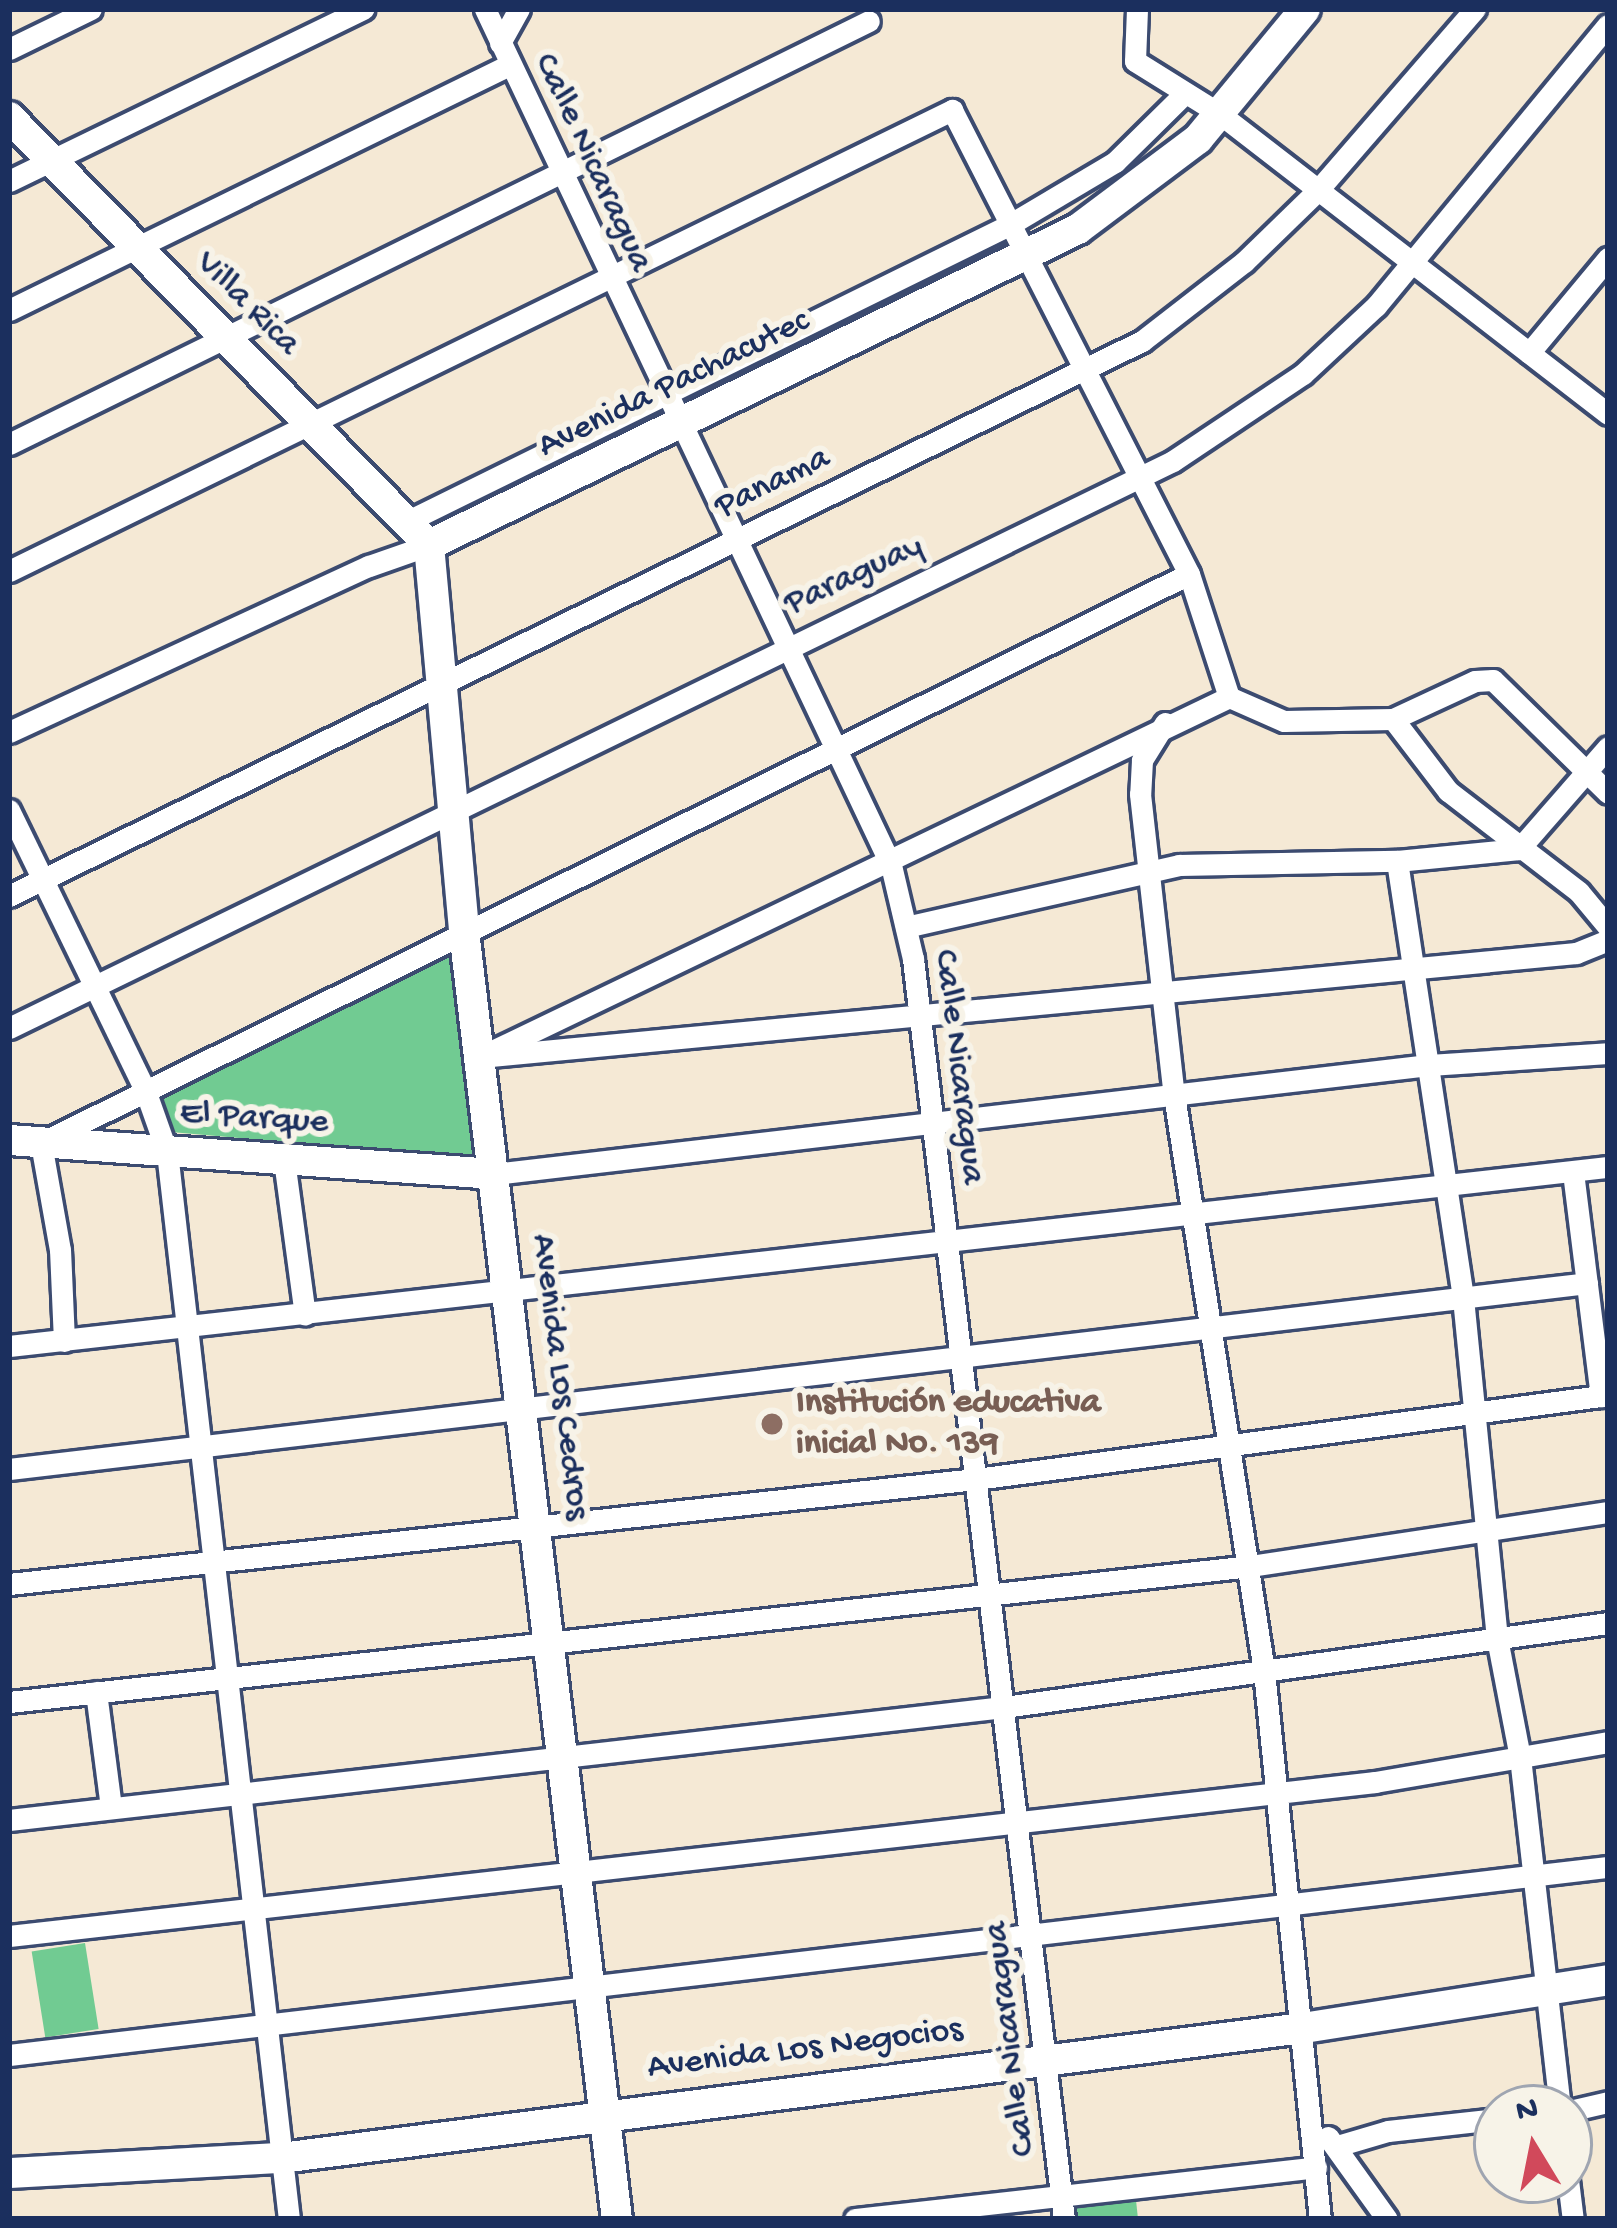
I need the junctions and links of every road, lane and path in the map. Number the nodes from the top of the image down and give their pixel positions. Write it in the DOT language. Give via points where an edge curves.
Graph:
graph roads {
  1 [pos="92,9"];
  2 [pos="363,9"];
  3 [pos="485,9"];
  4 [pos="519,9"];
  5 [pos="1137,9"];
  6 [pos="1305,9"];
  7 [pos="1475,9"];
  8 [pos="869,21"];
  9 [pos="1608,25"];
  10 [pos="500,43"];
  11 [pos="9,49"];
  12 [pos="509,65"];
  13 [pos="1185,94"];
  14 [pos="1220,113"];
  15 [pos="9,117"];
  16 [pos="51,160"];
  17 [pos="559,170"];
  18 [pos="9,181"];
  19 [pos="1318,190"];
  20 [pos="1009,225"];
  21 [pos="136,248"];
  22 [pos="1608,258"];
  23 [pos="1026,259"];
  24 [pos="1412,262"];
  25 [pos="611,279"];
  26 [pos="9,310"];
  27 [pos="226,338"];
  28 [pos="1528,353"];
  29 [pos="1083,373"];
  30 [pos="666,395"];
  31 [pos="1608,414"];
  32 [pos="680,424"];
  33 [pos="311,425"];
  34 [pos="9,444"];
  35 [pos="1135,479"];
  36 [pos="406,522"];
  37 [pos="736,537"];
  38 [pos="429,545"];
  39 [pos="9,571"];
  40 [pos="1190,574"];
  41 [pos="789,644"];
  42 [pos="440,687"];
  43 [pos="1229,697"];
  44 [pos="1393,719"];
  45 [pos="1166,723"];
  46 [pos="9,732"];
  47 [pos="840,747"];
  48 [pos="1608,747"];
  49 [pos="1588,770"];
  50 [pos="1608,794"];
  51 [pos="452,807"];
  52 [pos="9,810"];
  53 [pos="1519,849"];
  54 [pos="1397,861"];
  55 [pos="891,865"];
  56 [pos="1153,869"];
  57 [pos="41,881"];
  58 [pos="9,896"];
  59 [pos="906,927"];
  60 [pos="1608,927"];
  61 [pos="464,931"];
  62 [pos="1608,940"];
  63 [pos="1415,962"];
  64 [pos="94,985"];
  65 [pos="1162,989"];
  66 [pos="916,1019"];
  67 [pos="9,1028"];
  68 [pos="1608,1053"];
  69 [pos="480,1057"];
  70 [pos="1429,1065"];
  71 [pos="145,1090"];
  72 [pos="1174,1095"];
  73 [pos="932,1125"];
  74 [pos="9,1140"];
  75 [pos="40,1143"];
  76 [pos="167,1152"];
  77 [pos="284,1160"];
  78 [pos="1608,1167"];
  79 [pos="1573,1172"];
  80 [pos="494,1174"];
  81 [pos="1446,1186"];
  82 [pos="1196,1214"];
  83 [pos="946,1241"];
  84 [pos="1586,1283"];
  85 [pos="509,1292"];
  86 [pos="1462,1298"];
  87 [pos="305,1315"];
  88 [pos="188,1328"];
  89 [pos="1214,1329"];
  90 [pos="64,1341"];
  91 [pos="9,1346"];
  92 [pos="961,1360"];
  93 [pos="1604,1396"];
  94 [pos="524,1407"];
  95 [pos="1477,1413"];
  96 [pos="1232,1445"];
  97 [pos="201,1446"];
  98 [pos="9,1469"];
  99 [pos="976,1479"];
  100 [pos="1608,1512"];
  101 [pos="539,1523"];
  102 [pos="1487,1531"];
  103 [pos="215,1562"];
  104 [pos="1250,1566"];
  105 [pos="9,1584"];
  106 [pos="989,1591"];
  107 [pos="1608,1622"];
  108 [pos="1497,1638"];
  109 [pos="551,1640"];
  110 [pos="1264,1671"];
  111 [pos="228,1677"];
  112 [pos="96,1692"];
  113 [pos="9,1702"];
  114 [pos="1004,1707"];
  115 [pos="1608,1742"];
  116 [pos="1520,1757"];
  117 [pos="564,1758"];
  118 [pos="240,1792"];
  119 [pos="1276,1792"];
  120 [pos="111,1808"];
  121 [pos="9,1820"];
  122 [pos="1018,1820"];
  123 [pos="1608,1867"];
  124 [pos="576,1871"];
  125 [pos="1534,1877"];
  126 [pos="1293,1907"];
  127 [pos="253,1910"];
  128 [pos="9,1936"];
  129 [pos="1033,1939"];
  130 [pos="1608,1980"];
  131 [pos="590,1990"];
  132 [pos="1546,1994"];
  133 [pos="266,2026"];
  134 [pos="1303,2028"];
  135 [pos="9,2055"];
  136 [pos="1047,2058"];
  137 [pos="1556,2084"];
  138 [pos="606,2115"];
  139 [pos="1312,2120"];
  140 [pos="1473,2122"];
  141 [pos="1337,2146"];
  142 [pos="281,2158"];
  143 [pos="1316,2167"];
  144 [pos="9,2173"];
  145 [pos="1062,2193"];
  146 [pos="289,2219"];
  147 [pos="617,2219"];
  148 [pos="855,2219"];
  149 [pos="1064,2219"];
  150 [pos="1320,2219"];
  151 [pos="1387,2219"];
  1 -- 11 [label="street"];
  2 -- 16 [label="street"];
  3 -- 10 [label="street, Calle Nicaragua"];
  4 -- 10 [label="street"];
  5 -- 13 [label="street" via="1135,61"];
  6 -- 14 [label="street, Avenida Pachacutec"];
  7 -- 19 [label="street, Panama"];
  8 -- 17 [label="street"];
  9 -- 24 [label="street, Paraguay"];
  10 -- 12 [label="street, Calle Nicaragua"];
  12 -- 17 [label="street, Calle Nicaragua"];
  12 -- 21 [label="street"];
  13 -- 14 [label="street"];
  13 -- 20 [label="street, Avenida Pachacutec" via="1115,162"];
  14 -- 19 [label="street"];
  14 -- 23 [label="street, Avenida Pachacutec" via="1124,199"];
  15 -- 16 [label="street, Villa Rica"];
  16 -- 18 [label="street"];
  16 -- 21 [label="street, Villa Rica"];
  17 -- 25 [label="street, Calle Nicaragua"];
  17 -- 27 [label="street"];
  19 -- 24 [label="street"];
  19 -- 29 [label="street, Panama" via="1175,316"];
  20 -- 23 [label="street"];
  20 -- 25 [label="street" via="952,110"];
  20 -- 30 [label="street, Avenida Pachacutec"];
  21 -- 26 [label="street"];
  21 -- 27 [label="street, Villa Rica"];
  22 -- 28 [label="street"];
  23 -- 29 [label="street"];
  23 -- 32 [label="street, Avenida Pachacutec"];
  24 -- 28 [label="street"];
  24 -- 35 [label="street, Paraguay" via="1303,374"];
  25 -- 30 [label="street, Calle Nicaragua"];
  25 -- 33 [label="street"];
  27 -- 33 [label="street, Villa Rica"];
  27 -- 34 [label="street"];
  28 -- 31 [label="street"];
  29 -- 35 [label="street"];
  29 -- 37 [label="street, Panama"];
  30 -- 32 [label="street, Calle Nicaragua"];
  30 -- 36 [label="street, Avenida Pachacutec"];
  32 -- 37 [label="street, Calle Nicaragua"];
  32 -- 38 [label="street, Avenida Pachacutec"];
  33 -- 36 [label="street, Villa Rica"];
  33 -- 39 [label="street"];
  35 -- 40 [label="street"];
  35 -- 41 [label="street, Paraguay"];
  36 -- 38 [label="street, Villa Rica"];
  37 -- 41 [label="street, Calle Nicaragua"];
  37 -- 42 [label="street, Panama"];
  38 -- 42 [label="street, Avenida Los Cedros"];
  38 -- 46 [label="street, Avenida Pachacutec"];
  40 -- 43 [label="street"];
  40 -- 47 [label="street"];
  41 -- 47 [label="street, Calle Nicaragua"];
  41 -- 51 [label="street, Paraguay"];
  42 -- 51 [label="street, Avenida Los Cedros"];
  42 -- 57 [label="street, Panama"];
  43 -- 44 [label="street" via="1284,721"];
  43 -- 45 [label="street"];
  44 -- 49 [label="street" via="1493,680"];
  44 -- 53 [label="street" via="1448,791"];
  45 -- 55 [label="street"];
  45 -- 56 [label="street" via="1142,760"];
  47 -- 55 [label="street, Calle Nicaragua"];
  47 -- 61 [label="street"];
  48 -- 49 [label="street"];
  49 -- 50 [label="street"];
  49 -- 53 [label="street"];
  51 -- 61 [label="street, Avenida Los Cedros"];
  51 -- 64 [label="street, Paraguay"];
  52 -- 57 [label="street"];
  53 -- 54 [label="street"];
  53 -- 60 [label="street" via="1579,892"];
  54 -- 56 [label="street"];
  54 -- 63 [label="street"];
  55 -- 59 [label="street, Calle Nicaragua"];
  55 -- 69 [label="street"];
  56 -- 59 [label="street"];
  56 -- 65 [label="street"];
  57 -- 58 [label="street, Panama"];
  57 -- 64 [label="street"];
  59 -- 66 [label="street, Calle Nicaragua"];
  61 -- 69 [label="street, Avenida Los Cedros"];
  61 -- 71 [label="street"];
  62 -- 63 [label="street" via="1576,953"];
  63 -- 65 [label="street"];
  63 -- 70 [label="street"];
  64 -- 67 [label="street, Paraguay"];
  64 -- 71 [label="street"];
  65 -- 66 [label="street"];
  65 -- 72 [label="street"];
  66 -- 69 [label="street"];
  66 -- 73 [label="street, Calle Nicaragua"];
  68 -- 70 [label="street"];
  69 -- 80 [label="street, Avenida Los Cedros"];
  70 -- 72 [label="street"];
  70 -- 81 [label="street"];
  71 -- 75 [label="street"];
  71 -- 76 [label="street"];
  72 -- 73 [label="street"];
  72 -- 82 [label="street"];
  73 -- 80 [label="street"];
  73 -- 83 [label="street, Calle Nicaragua"];
  74 -- 75 [label="street, El Parque"];
  75 -- 76 [label="street, El Parque"];
  75 -- 90 [label="street" via="60,1250"];
  76 -- 77 [label="street, El Parque"];
  76 -- 88 [label="street"];
  77 -- 80 [label="street, El Parque"];
  77 -- 87 [label="street"];
  78 -- 79 [label="street"];
  79 -- 81 [label="street"];
  79 -- 84 [label="street"];
  80 -- 85 [label="street, Avenida Los Cedros"];
  81 -- 82 [label="street"];
  81 -- 86 [label="street"];
  82 -- 83 [label="street"];
  82 -- 89 [label="street"];
  83 -- 85 [label="street"];
  83 -- 92 [label="street, Calle Nicaragua"];
  84 -- 86 [label="street"];
  84 -- 93 [label="street"];
  85 -- 87 [label="street"];
  85 -- 94 [label="street, Avenida Los Cedros"];
  86 -- 89 [label="street"];
  86 -- 95 [label="street"];
  87 -- 88 [label="street"];
  88 -- 90 [label="street"];
  88 -- 97 [label="street"];
  89 -- 92 [label="street"];
  89 -- 96 [label="street"];
  90 -- 91 [label="street"];
  92 -- 94 [label="street"];
  92 -- 99 [label="street, Calle Nicaragua"];
  93 -- 95 [label="street"];
  94 -- 97 [label="street"];
  94 -- 101 [label="street, Avenida Los Cedros"];
  95 -- 96 [label="street"];
  95 -- 102 [label="street"];
  96 -- 99 [label="street"];
  96 -- 104 [label="street"];
  97 -- 98 [label="street"];
  97 -- 103 [label="street"];
  99 -- 101 [label="street"];
  99 -- 106 [label="street, Calle Nicaragua"];
  100 -- 102 [label="street"];
  101 -- 103 [label="street"];
  101 -- 109 [label="street, Avenida Los Cedros"];
  102 -- 104 [label="street"];
  102 -- 108 [label="street"];
  103 -- 105 [label="street"];
  103 -- 111 [label="street"];
  104 -- 106 [label="street"];
  104 -- 110 [label="street"];
  106 -- 109 [label="street"];
  106 -- 114 [label="street, Calle Nicaragua"];
  107 -- 108 [label="street"];
  108 -- 110 [label="street"];
  108 -- 116 [label="street"];
  109 -- 111 [label="street"];
  109 -- 117 [label="street, Avenida Los Cedros"];
  110 -- 114 [label="street"];
  110 -- 119 [label="street"];
  111 -- 112 [label="street"];
  111 -- 118 [label="street"];
  112 -- 113 [label="street"];
  112 -- 120 [label="street"];
  114 -- 117 [label="street"];
  114 -- 122 [label="street, Calle Nicaragua"];
  115 -- 116 [label="street"];
  116 -- 119 [label="street"];
  116 -- 125 [label="street"];
  117 -- 118 [label="street"];
  117 -- 124 [label="street, Avenida Los Cedros"];
  118 -- 120 [label="street"];
  118 -- 127 [label="street"];
  119 -- 122 [label="street"];
  119 -- 126 [label="street"];
  120 -- 121 [label="street"];
  122 -- 124 [label="street"];
  122 -- 129 [label="street, Calle Nicaragua"];
  123 -- 125 [label="street"];
  124 -- 127 [label="street"];
  124 -- 131 [label="street, Avenida Los Cedros"];
  125 -- 126 [label="street"];
  125 -- 132 [label="street"];
  126 -- 129 [label="street"];
  126 -- 134 [label="street"];
  127 -- 128 [label="street"];
  127 -- 133 [label="street"];
  129 -- 131 [label="street"];
  129 -- 136 [label="street, Calle Nicaragua"];
  130 -- 132 [label="street, Avenida Los Negocios"];
  131 -- 133 [label="street"];
  131 -- 138 [label="street, Avenida Los Cedros"];
  132 -- 134 [label="street, Avenida Los Negocios"];
  132 -- 137 [label="street"];
  133 -- 135 [label="street"];
  133 -- 142 [label="street"];
  134 -- 136 [label="street, Avenida Los Negocios"];
  134 -- 139 [label="street"];
  136 -- 138 [label="street, Avenida Los Negocios"];
  136 -- 145 [label="street, Calle Nicaragua"];
  138 -- 142 [label="street, Avenida Los Negocios"];
  138 -- 147 [label="street, Avenida Los Cedros"];
  139 -- 141 [label="street"];
  139 -- 143 [label="street"];
  140 -- 141 [label="street"];
  141 -- 151 [label="street"];
  142 -- 144 [label="street, Avenida Los Negocios"];
  142 -- 146 [label="street"];
  143 -- 145 [label="street"];
  143 -- 150 [label="street"];
  145 -- 148 [label="street"];
  145 -- 149 [label="street, Calle Nicaragua"];
}
